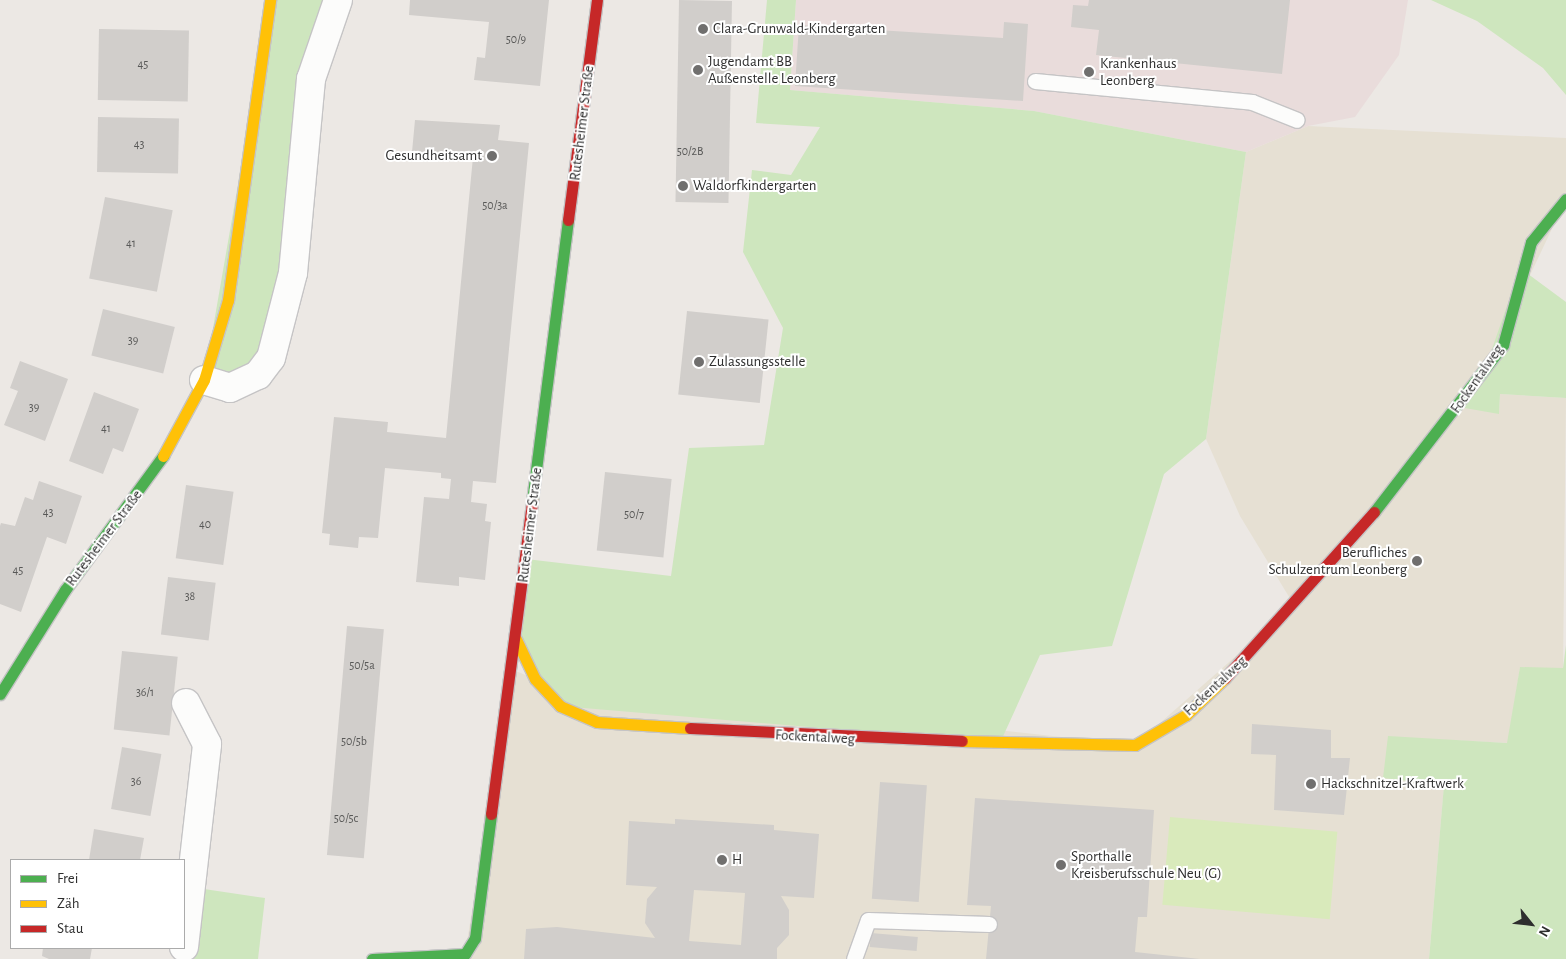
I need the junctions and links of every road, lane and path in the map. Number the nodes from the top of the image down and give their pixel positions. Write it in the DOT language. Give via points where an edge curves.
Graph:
graph roads {
  1 [pos="270,0"];
  2 [pos="338,0"];
  3 [pos="597,0"];
  4 [pos="1035,81"];
  5 [pos="1297,120"];
  6 [pos="1566,199"];
  7 [pos="204,380"];
  8 [pos="516,639"];
  9 [pos="0,694"];
  10 [pos="186,703"];
  11 [pos="989,924"];
  12 [pos="185,938"];
  13 [pos="475,938"];
  14 [pos="372,959"];
  15 [pos="480,959"];
  16 [pos="854,959"];
  1 -- 7 [label="street, Rutesheimer Straße" via="238,246 228,300"];
  2 -- 7 [label="street" via="310,79 293,273 271,358 258,375 230,388"];
  3 -- 8 [label="street, Rutesheimer Straße"];
  4 -- 5 [label="lane" via="1252,102"];
  6 -- 8 [label="street, Fockentalweg" via="1531,242 1503,344 1436,437 1348,544 1237,667 1186,716 1135,745 862,739 597,722 560,706 535,679"];
  7 -- 9 [label="street, Rutesheimer Straße" via="156,470 65,590"];
  8 -- 13 [label="street, Rutesheimer Straße"];
  10 -- 12 [label="street" via="207,744"];
  11 -- 16 [label="lane" via="868,920"];
  13 -- 14 [label="street" via="465,954 450,958"];
  13 -- 15 [label="lane"];
}
